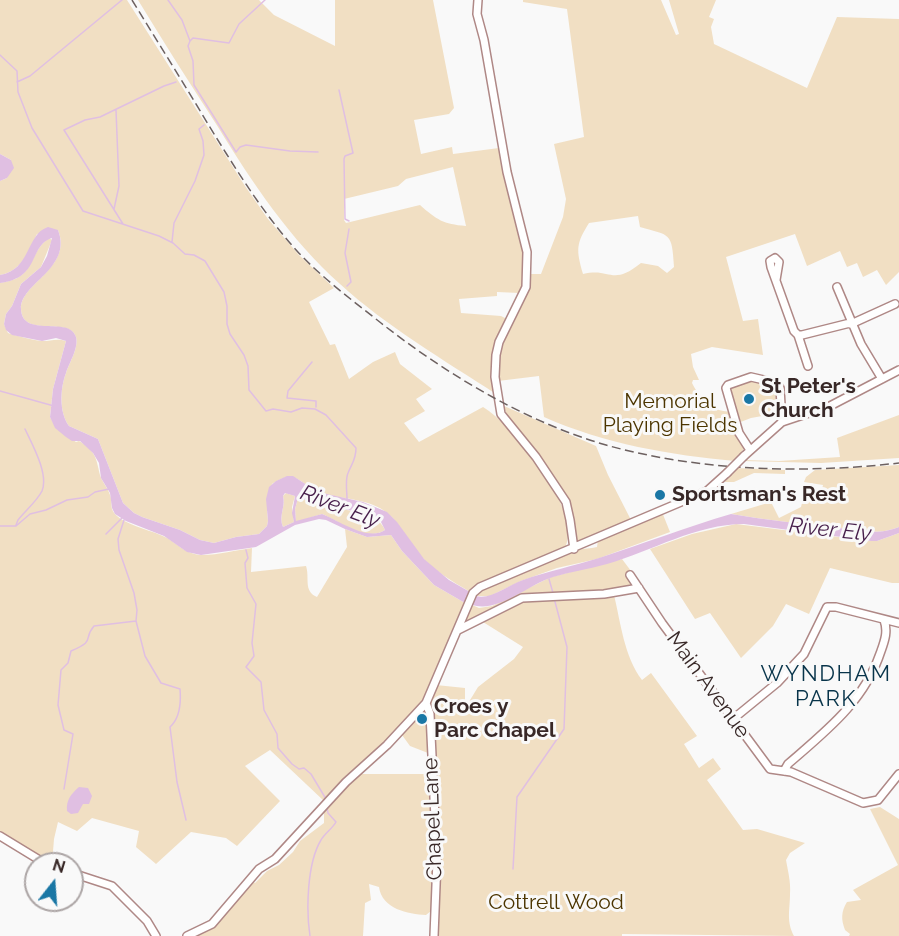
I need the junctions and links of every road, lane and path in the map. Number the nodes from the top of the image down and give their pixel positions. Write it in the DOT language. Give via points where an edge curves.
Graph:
graph roads {
  1 [pos="478,0"];
  2 [pos="776,280"];
  3 [pos="837,287"];
  4 [pos="895,304"];
  5 [pos="851,323"];
  6 [pos="798,334"];
  7 [pos="808,366"];
  8 [pos="899,370"];
  9 [pos="882,379"];
  10 [pos="782,422"];
  11 [pos="747,453"];
  12 [pos="574,549"];
  13 [pos="630,575"];
  14 [pos="639,588"];
  15 [pos="884,620"];
  16 [pos="899,622"];
  17 [pos="457,630"];
  18 [pos="426,703"];
  19 [pos="733,719"];
  20 [pos="784,771"];
  21 [pos="899,774"];
  22 [pos="0,836"];
  23 [pos="26,852"];
  24 [pos="84,877"];
  25 [pos="156,936"];
  26 [pos="187,936"];
  27 [pos="434,936"];
  1 -- 12 [label="street" via="477,14 507,172 527,252 526,287 496,355 501,414 566,502"];
  2 -- 6 [label="street"];
  3 -- 5 [label="street"];
  4 -- 5 [label="street"];
  5 -- 6 [label="street"];
  5 -- 9 [label="street"];
  6 -- 7 [label="street"];
  8 -- 9 [label="street"];
  9 -- 10 [label="street" via="830,406"];
  10 -- 11 [label="street"];
  10 -- 11 [label="street" via="777,383 751,377 728,385"];
  11 -- 12 [label="street, bridge" via="707,491"];
  12 -- 17 [label="street" via="480,587 473,593"];
  13 -- 14 [label="street, Main Avenue"];
  14 -- 17 [label="street" via="522,598"];
  14 -- 19 [label="street, Main Avenue"];
  15 -- 16 [label="street"];
  15 -- 19 [label="street" via="827,607 804,654 777,683"];
  15 -- 20 [label="street" via="885,639 864,689"];
  17 -- 18 [label="street"];
  18 -- 26 [label="street" via="275,858 259,869 212,924"];
  18 -- 27 [label="street, Chapel Lane" via="430,714 437,860"];
  19 -- 20 [label="street, Main Avenue" via="770,769"];
  20 -- 21 [label="street, Main Avenue" via="863,803 878,800"];
  22 -- 23 [label="street"];
  24 -- 25 [label="street" via="112,886 147,921"];
}
